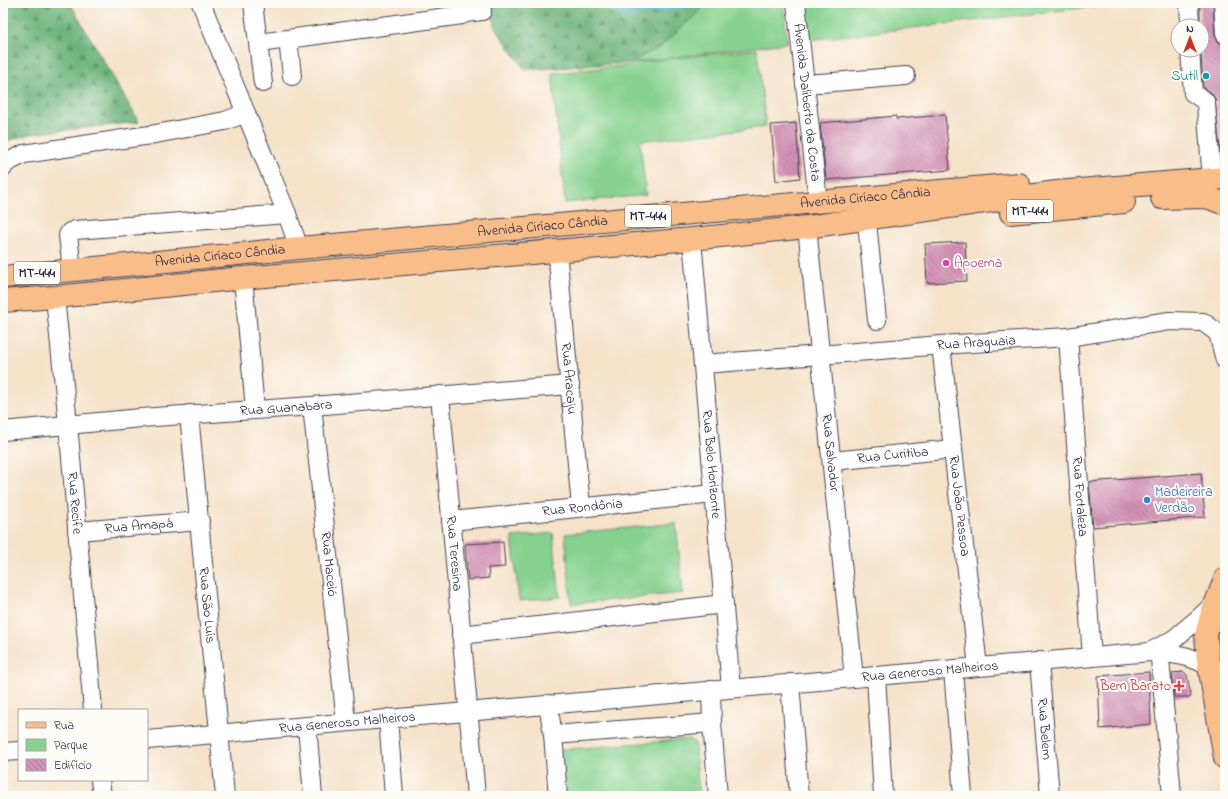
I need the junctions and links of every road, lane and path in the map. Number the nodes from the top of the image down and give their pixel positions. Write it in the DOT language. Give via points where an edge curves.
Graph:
graph roads {
  1 [pos="201,3"];
  2 [pos="253,3"];
  3 [pos="796,3"];
  4 [pos="1189,3"];
  5 [pos="1223,3"];
  6 [pos="471,9"];
  7 [pos="1190,18"];
  8 [pos="1225,34"];
  9 [pos="288,39"];
  10 [pos="259,43"];
  11 [pos="1191,58"];
  12 [pos="292,76"];
  13 [pos="906,76"];
  14 [pos="263,83"];
  15 [pos="805,83"];
  16 [pos="246,113"];
  17 [pos="3,168"];
  18 [pos="1220,171"];
  19 [pos="818,201"];
  20 [pos="1225,204"];
  21 [pos="287,214"];
  22 [pos="866,223"];
  23 [pos="832,224"];
  24 [pos="806,227"];
  25 [pos="692,239"];
  26 [pos="299,248"];
  27 [pos="557,250"];
  28 [pos="72,270"];
  29 [pos="3,277"];
  30 [pos="243,278"];
  31 [pos="55,297"];
  32 [pos="3,300"];
  33 [pos="877,320"];
  34 [pos="1068,337"];
  35 [pos="941,345"];
  36 [pos="820,356"];
  37 [pos="1225,360"];
  38 [pos="703,364"];
  39 [pos="570,385"];
  40 [pos="440,396"];
  41 [pos="312,406"];
  42 [pos="255,409"];
  43 [pos="190,414"];
  44 [pos="68,424"];
  45 [pos="3,431"];
  46 [pos="953,449"];
  47 [pos="832,461"];
  48 [pos="714,494"];
  49 [pos="581,507"];
  50 [pos="200,521"];
  51 [pos="451,521"];
  52 [pos="77,531"];
  53 [pos="1225,579"];
  54 [pos="1220,600"];
  55 [pos="724,604"];
  56 [pos="461,635"];
  57 [pos="1156,650"];
  58 [pos="1092,657"];
  59 [pos="1039,661"];
  60 [pos="978,667"];
  61 [pos="953,669"];
  62 [pos="1218,670"];
  63 [pos="876,676"];
  64 [pos="854,678"];
  65 [pos="790,683"];
  66 [pos="731,688"];
  67 [pos="711,690"];
  68 [pos="548,704"];
  69 [pos="93,709"];
  70 [pos="468,712"];
  71 [pos="388,718"];
  72 [pos="346,722"];
  73 [pos="712,723"];
  74 [pos="307,726"];
  75 [pos="220,733"];
  76 [pos="553,735"];
  77 [pos="148,740"];
  78 [pos="18,751"];
  79 [pos="3,752"];
  80 [pos="1225,758"];
  81 [pos="100,781"];
  82 [pos="102,796"];
  83 [pos="225,796"];
  84 [pos="313,796"];
  85 [pos="394,796"];
  86 [pos="476,796"];
  87 [pos="558,796"];
  88 [pos="718,796"];
  89 [pos="799,796"];
  90 [pos="883,796"];
  91 [pos="963,796"];
  92 [pos="1050,796"];
  93 [pos="1172,796"];
  1 -- 16 [label="street"];
  2 -- 10 [label="street"];
  3 -- 15 [label="street, Avenida Daliberto da Costa"];
  4 -- 7 [label="street"];
  5 -- 8 [label="street"];
  6 -- 9 [label="street" via="462,15"];
  9 -- 10 [label="street"];
  9 -- 12 [label="street"];
  10 -- 14 [label="street"];
  11 -- 18 [label="street" via="1193,93 1205,101"];
  13 -- 15 [label="street"];
  15 -- 19 [label="street, Avenida Daliberto da Costa"];
  16 -- 17 [label="street" via="225,121 150,135 24,154 4,164"];
  16 -- 21 [label="street"];
  18 -- 19 [label="main road, Avenida Ciríaco Cândia / MT-444" via="1164,171"];
  18 -- 23 [label="main road"];
  19 -- 26 [label="main road, Avenida Ciríaco Cândia / MT-444"];
  20 -- 22 [label="main road, MT-444" via="1207,197 1172,197 915,222"];
  21 -- 26 [label="street"];
  21 -- 28 [label="street" via="75,230 68,235"];
  22 -- 23 [label="main road, MT-444"];
  22 -- 33 [label="street"];
  23 -- 24 [label="main road, Avenida Ciríaco Cândia / MT-444"];
  24 -- 25 [label="main road, Avenida Ciríaco Cândia / MT-444"];
  24 -- 36 [label="street, Rua Salvador"];
  25 -- 27 [label="main road, Avenida Ciríaco Cândia / MT-444"];
  25 -- 38 [label="street, Rua Belo Horizonte"];
  26 -- 28 [label="main road, Avenida Ciríaco Cândia / MT-444"];
  27 -- 30 [label="main road, Avenida Ciríaco Cândia / MT-444"];
  27 -- 39 [label="street, Rua Aracaju"];
  28 -- 29 [label="main road, Avenida Ciríaco Cândia / MT-444"];
  30 -- 31 [label="main road, Avenida Ciríaco Cândia / MT-444"];
  30 -- 42 [label="street"];
  31 -- 32 [label="main road, Avenida Ciríaco Cândia / MT-444"];
  31 -- 44 [label="street, Rua Recife"];
  34 -- 35 [label="street, Rua Araguaia"];
  34 -- 37 [label="street, Rua Araguaia" via="1169,321 1203,322 1218,333"];
  34 -- 58 [label="street, Rua Fortaleza"];
  35 -- 36 [label="street, Rua Araguaia"];
  35 -- 46 [label="street, Rua João Pessoa"];
  36 -- 38 [label="street, Rua Araguaia"];
  36 -- 47 [label="street, Rua Salvador"];
  38 -- 48 [label="street, Rua Belo Horizonte"];
  39 -- 40 [label="street, Rua Guanabara"];
  39 -- 49 [label="street, Rua Aracaju"];
  40 -- 41 [label="street, Rua Guanabara"];
  40 -- 51 [label="street, Rua Teresina"];
  41 -- 42 [label="street, Rua Guanabara"];
  41 -- 72 [label="street, Rua Maceió"];
  42 -- 43 [label="street, Rua Guanabara"];
  43 -- 44 [label="street, Rua Guanabara"];
  43 -- 50 [label="street, Rua São Luís"];
  44 -- 45 [label="street, Rua Guanabara"];
  44 -- 52 [label="street, Rua Recife"];
  46 -- 47 [label="street, Rua Curitiba"];
  46 -- 60 [label="street, Rua João Pessoa"];
  47 -- 64 [label="street, Rua Salvador"];
  48 -- 49 [label="street, Rua Rondônia"];
  48 -- 55 [label="street, Rua Belo Horizonte"];
  49 -- 51 [label="street, Rua Rondônia"];
  50 -- 52 [label="street, Rua Amapá"];
  50 -- 75 [label="street, Rua São Luís"];
  51 -- 56 [label="street, Rua Teresina"];
  52 -- 69 [label="street, Rua Recife"];
  53 -- 54 [label="main road"];
  54 -- 57 [label="street" via="1174,639"];
  54 -- 62 [label="main road" via="1208,623 1206,635 1206,646"];
  55 -- 56 [label="street"];
  55 -- 66 [label="street, Rua Belo Horizonte"];
  56 -- 70 [label="street, Rua Teresina"];
  57 -- 58 [label="street, Rua Generoso Malheiros"];
  57 -- 62 [label="street" via="1182,655"];
  57 -- 93 [label="street"];
  58 -- 59 [label="street, Rua Generoso Malheiros"];
  59 -- 60 [label="street, Rua Generoso Malheiros"];
  59 -- 92 [label="street, Rua Belem"];
  60 -- 61 [label="street, Rua Generoso Malheiros"];
  61 -- 63 [label="street, Rua Generoso Malheiros"];
  61 -- 91 [label="street"];
  62 -- 80 [label="main road"];
  63 -- 64 [label="street, Rua Generoso Malheiros"];
  63 -- 90 [label="street"];
  64 -- 65 [label="street, Rua Generoso Malheiros"];
  65 -- 66 [label="street, Rua Generoso Malheiros"];
  65 -- 89 [label="street"];
  66 -- 67 [label="street, Rua Generoso Malheiros"];
  67 -- 68 [label="street, Rua Generoso Malheiros"];
  67 -- 73 [label="street"];
  68 -- 70 [label="street, Rua Generoso Malheiros"];
  68 -- 76 [label="street"];
  70 -- 71 [label="street, Rua Generoso Malheiros"];
  70 -- 86 [label="street, Rua Teresina"];
  71 -- 72 [label="street, Rua Generoso Malheiros"];
  71 -- 85 [label="street"];
  72 -- 74 [label="street, Rua Generoso Malheiros"];
  73 -- 76 [label="street"];
  73 -- 88 [label="street"];
  74 -- 75 [label="street, Rua Generoso Malheiros"];
  74 -- 84 [label="street"];
  75 -- 77 [label="street, Rua Generoso Malheiros"];
  75 -- 83 [label="street, Rua São Luís"];
  76 -- 87 [label="street"];
  78 -- 79 [label="street"];
  81 -- 82 [label="street"];
}
